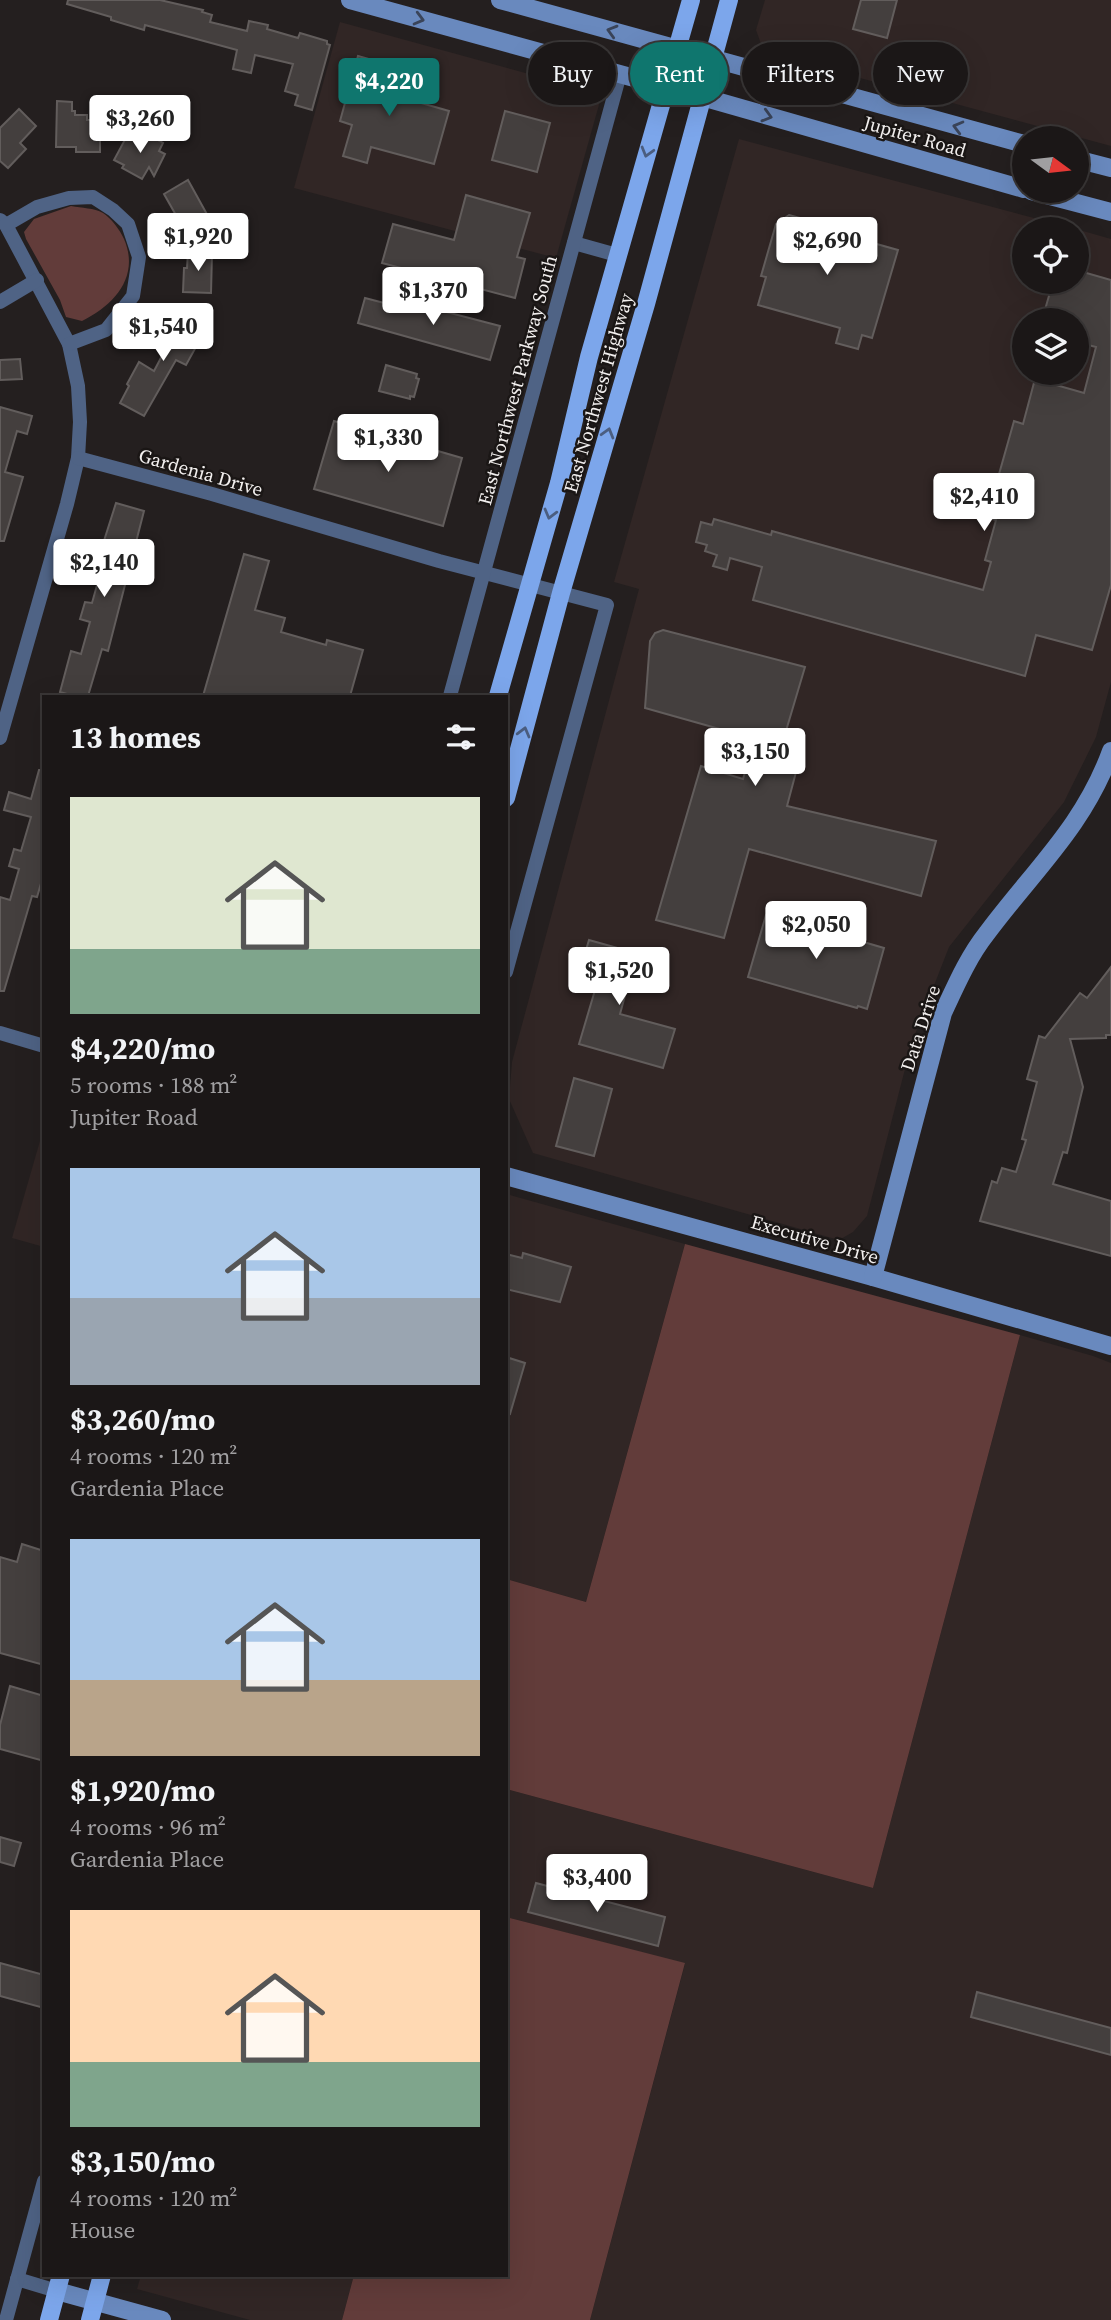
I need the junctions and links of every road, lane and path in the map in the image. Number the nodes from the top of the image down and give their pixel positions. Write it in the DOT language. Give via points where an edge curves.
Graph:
graph roads {
  1 [pos="349,0"];
  2 [pos="500,0"];
  3 [pos="691,0"];
  4 [pos="729,0"];
  5 [pos="652,42"];
  6 [pos="679,42"];
  7 [pos="718,42"];
  8 [pos="728,63"];
  9 [pos="620,74"];
  10 [pos="630,77"];
  11 [pos="662,105"];
  12 [pos="700,105"];
  13 [pos="727,105"];
  14 [pos="1012,141"];
  15 [pos="1089,162"];
  16 [pos="1111,168"];
  17 [pos="1012,186"];
  18 [pos="1084,203"];
  19 [pos="1111,212"];
  20 [pos="3,222"];
  21 [pos="574,243"];
  22 [pos="617,255"];
  23 [pos="37,280"];
  24 [pos="0,302"];
  25 [pos="69,344"];
  26 [pos="78,458"];
  27 [pos="484,573"];
  28 [pos="531,586"];
  29 [pos="561,593"];
  30 [pos="450,695"];
  31 [pos="498,695"];
  32 [pos="0,738"];
  33 [pos="1111,751"];
  34 [pos="508,790"];
  35 [pos="508,965"];
  36 [pos="0,1033"];
  37 [pos="42,1045"];
  38 [pos="510,1175"];
  39 [pos="873,1277"];
  40 [pos="1111,1346"];
  41 [pos="42,2188"];
  42 [pos="101,2277"];
  43 [pos="17,2279"];
  44 [pos="59,2283"];
  45 [pos="95,2301"];
  46 [pos="6,2320"];
  47 [pos="49,2320"];
  48 [pos="90,2320"];
  49 [pos="162,2320"];
  1 -- 9 [label="main road, Jupiter Road, one-way"];
  5 -- 2 [label="main road, Jupiter Road, one-way"];
  3 -- 6 [label="main road, East Northwest Highway"];
  4 -- 7 [label="main road, East Northwest Highway"];
  14 -- 8 [label="main road, Jupiter Road, one-way"];
  9 -- 10 [label="main road, Jupiter Road"];
  9 -- 21 [label="street, East Northwest Parkway South"];
  11 -- 22 [label="main road, East Northwest Highway, one-way"];
  29 -- 12 [label="main road, East Northwest Highway, one-way"];
  13 -- 17 [label="main road, Jupiter Road, one-way"];
  15 -- 16 [label="main road"];
  18 -- 19 [label="main road"];
  20 -- 23 [label="street"];
  20 -- 25 [label="street" via="69,198 93,197 128,224 139,257 133,296 106,330"];
  21 -- 22 [label="street"];
  21 -- 27 [label="street, East Northwest Parkway South"];
  22 -- 28 [label="main road, East Northwest Highway, one-way"];
  23 -- 24 [label="street"];
  23 -- 25 [label="street"];
  25 -- 26 [label="street" via="78,386"];
  26 -- 27 [label="street, Gardenia Drive"];
  26 -- 32 [label="street"];
  27 -- 28 [label="street, Gardenia Drive"];
  27 -- 30 [label="street, East Northwest Parkway South"];
  28 -- 29 [label="street, Gardenia Drive"];
  28 -- 31 [label="main road, East Northwest Highway"];
  34 -- 29 [label="main road, East Northwest Highway, one-way"];
  29 -- 35 [label="street, Gardenia Drive" via="607,605"];
  33 -- 39 [label="main road, Data Drive" via="1071,830 986,933 960,973 943,1013"];
  36 -- 37 [label="street"];
  38 -- 39 [label="main road, Executive Drive"];
  39 -- 40 [label="main road, Executive Drive"];
  41 -- 43 [label="street"];
  42 -- 45 [label="main road"];
  43 -- 44 [label="street"];
  43 -- 46 [label="street"];
  44 -- 45 [label="main road"];
  44 -- 47 [label="main road"];
  45 -- 48 [label="main road"];
  45 -- 49 [label="main road"];
}
